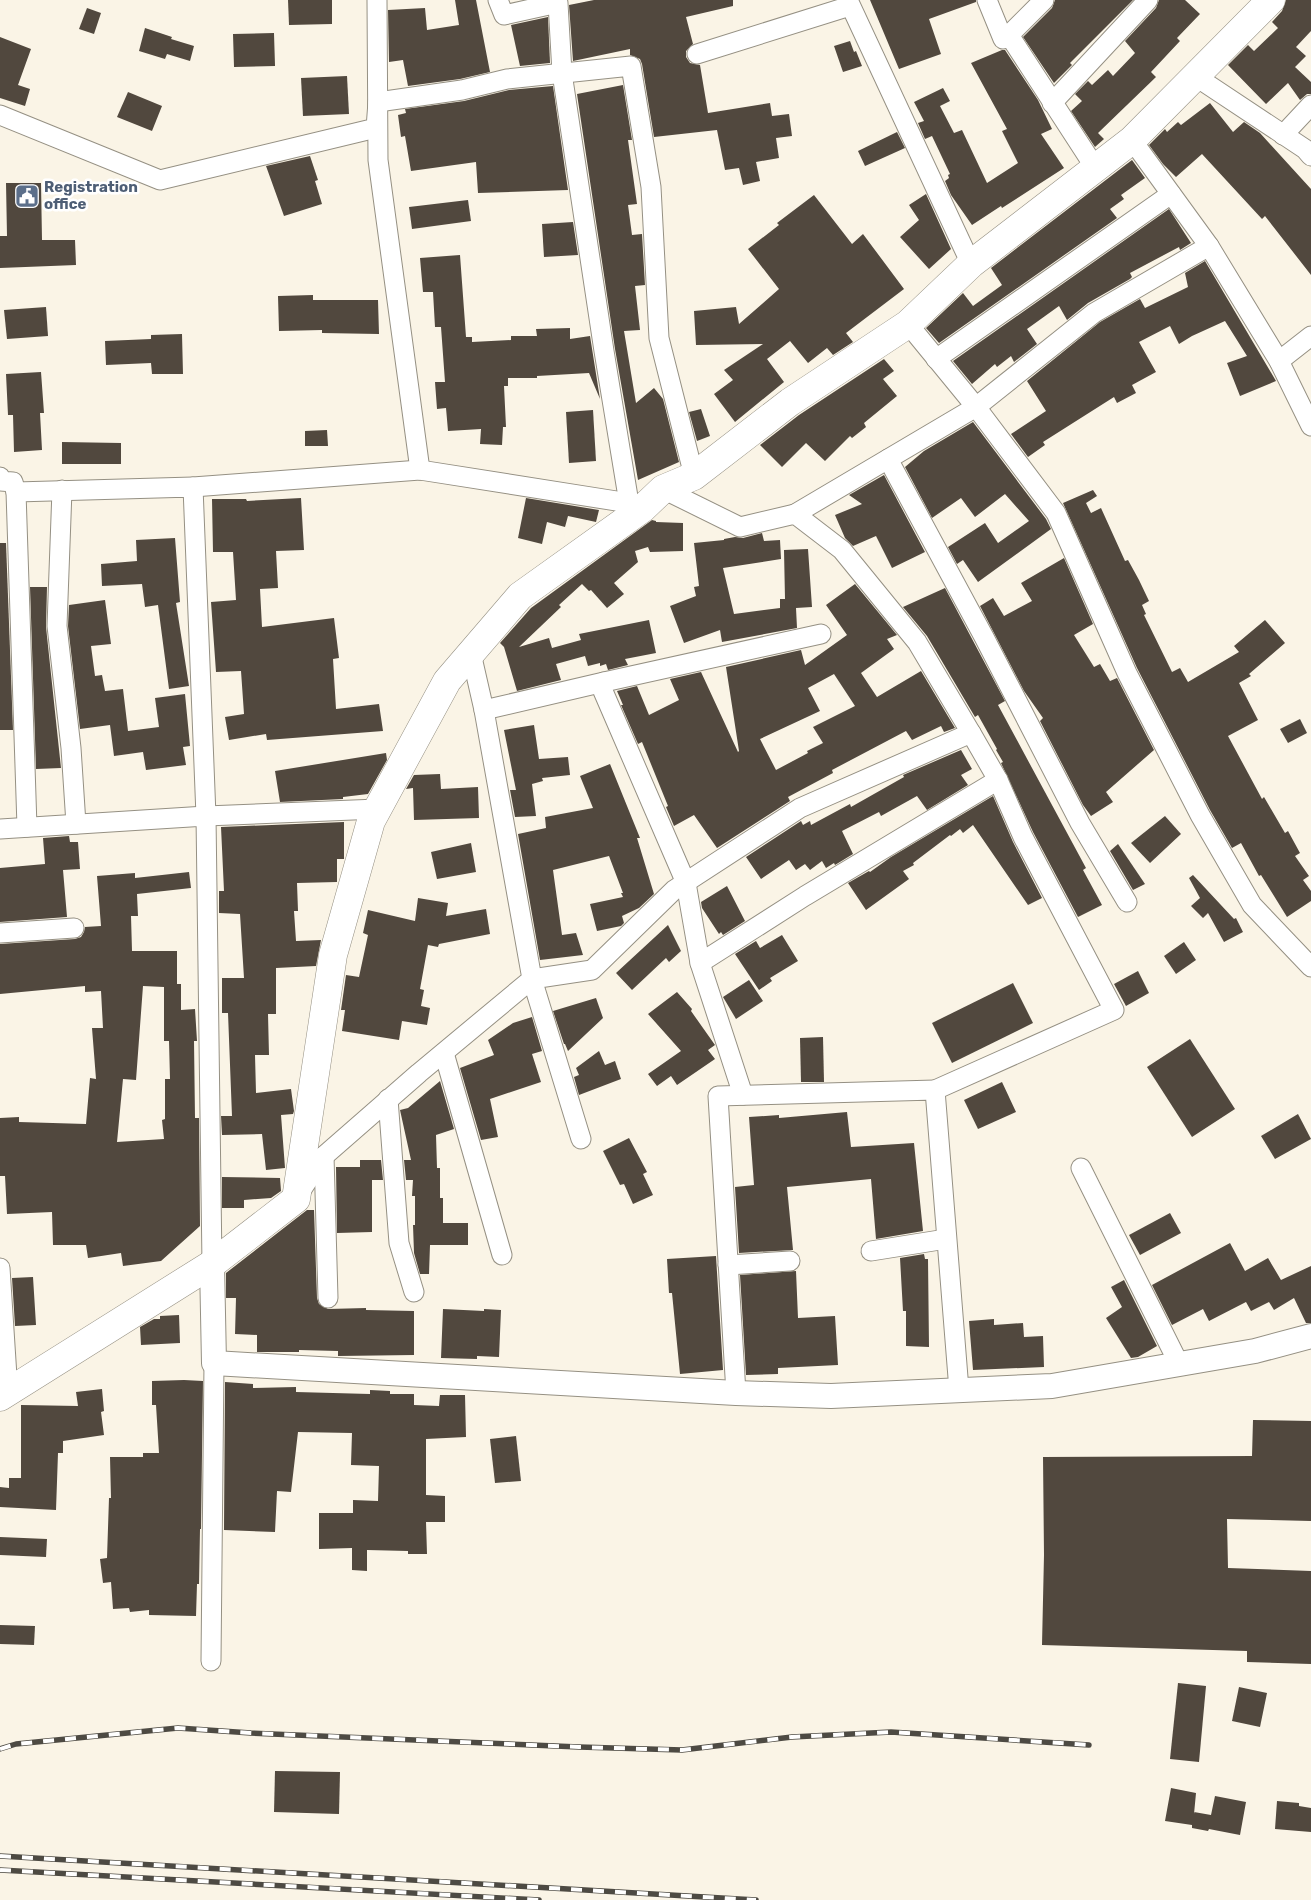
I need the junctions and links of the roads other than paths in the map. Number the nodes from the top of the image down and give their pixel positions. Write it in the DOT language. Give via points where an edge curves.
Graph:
graph roads {
  1 [pos="377,0"];
  2 [pos="498,0"];
  3 [pos="987,0"];
  4 [pos="1044,0"];
  5 [pos="1148,0"];
  6 [pos="1271,0"];
  7 [pos="849,3"];
  8 [pos="1009,35"];
  9 [pos="697,54"];
  10 [pos="562,73"];
  11 [pos="1195,76"];
  12 [pos="1052,102"];
  13 [pos="1311,105"];
  14 [pos="0,115"];
  15 [pos="376,128"];
  16 [pos="1283,134"];
  17 [pos="1132,140"];
  18 [pos="1311,156"];
  19 [pos="1096,169"];
  20 [pos="1171,194"];
  21 [pos="1209,246"];
  22 [pos="971,264"];
  23 [pos="908,324"];
  24 [pos="1311,336"];
  25 [pos="936,359"];
  26 [pos="1279,361"];
  27 [pos="976,407"];
  28 [pos="1311,424"];
  29 [pos="888,459"];
  30 [pos="420,470"];
  31 [pos="694,476"];
  32 [pos="0,478"];
  33 [pos="193,487"];
  34 [pos="663,489"];
  35 [pos="62,490"];
  36 [pos="16,492"];
  37 [pos="636,505"];
  38 [pos="795,514"];
  39 [pos="821,634"];
  40 [pos="471,653"];
  41 [pos="604,682"];
  42 [pos="484,710"];
  43 [pos="971,733"];
  44 [pos="998,780"];
  45 [pos="378,809"];
  46 [pos="206,816"];
  47 [pos="76,824"];
  48 [pos="27,828"];
  49 [pos="0,829"];
  50 [pos="686,883"];
  51 [pos="1127,902"];
  52 [pos="74,928"];
  53 [pos="0,933"];
  54 [pos="700,963"];
  55 [pos="1311,966"];
  56 [pos="532,979"];
  57 [pos="444,1053"];
  58 [pos="935,1090"];
  59 [pos="743,1095"];
  60 [pos="388,1099"];
  61 [pos="581,1139"];
  62 [pos="324,1156"];
  63 [pos="1081,1168"];
  64 [pos="296,1199"];
  65 [pos="946,1239"];
  66 [pos="871,1251"];
  67 [pos="502,1255"];
  68 [pos="790,1261"];
  69 [pos="212,1264"];
  70 [pos="728,1265"];
  71 [pos="0,1268"];
  72 [pos="414,1292"];
  73 [pos="328,1298"];
  74 [pos="1311,1336"];
  75 [pos="214,1363"];
  76 [pos="1179,1364"];
  77 [pos="959,1390"];
  78 [pos="736,1392"];
  79 [pos="4,1394"];
  80 [pos="211,1661"];
  1 -- 15 [label="street"];
  2 -- 10 [label="street" via="504,15 558,3"];
  3 -- 8 [label="street" via="1003,39"];
  4 -- 8 [label="street"];
  5 -- 12 [label="street"];
  6 -- 11 [label="main road"];
  7 -- 9 [label="street"];
  7 -- 22 [label="street"];
  8 -- 12 [label="street"];
  10 -- 15 [label="street" via="507,79 462,90 378,102"];
  10 -- 31 [label="street" via="631,66 651,187 660,338"];
  10 -- 37 [label="street" via="604,351"];
  11 -- 16 [label="street"];
  11 -- 17 [label="main road"];
  12 -- 19 [label="street"];
  13 -- 16 [label="street"];
  14 -- 15 [label="street" via="160,180"];
  15 -- 30 [label="street"];
  16 -- 18 [label="street"];
  17 -- 19 [label="main road"];
  17 -- 20 [label="street"];
  19 -- 22 [label="main road"];
  20 -- 21 [label="street"];
  20 -- 25 [label="street"];
  21 -- 26 [label="street"];
  21 -- 27 [label="street" via="1094,313"];
  22 -- 23 [label="main road"];
  23 -- 25 [label="street"];
  23 -- 31 [label="main road" via="790,402"];
  24 -- 26 [label="street"];
  25 -- 27 [label="street"];
  26 -- 28 [label="street"];
  27 -- 29 [label="street"];
  27 -- 55 [label="street" via="1056,513 1127,673 1200,814 1252,905"];
  29 -- 38 [label="street"];
  29 -- 51 [label="street" via="1080,822"];
  30 -- 33 [label="street"];
  30 -- 37 [label="street"];
  31 -- 34 [label="main road"];
  32 -- 36 [label="street" via="0,481 13,482"];
  33 -- 35 [label="street"];
  33 -- 46 [label="street"];
  34 -- 37 [label="main road"];
  34 -- 38 [label="street" via="740,527"];
  35 -- 36 [label="street"];
  35 -- 47 [label="street" via="57,626"];
  36 -- 48 [label="street"];
  37 -- 40 [label="main road" via="520,596"];
  38 -- 43 [label="street" via="842,550 917,642"];
  39 -- 41 [label="street"];
  40 -- 42 [label="street"];
  40 -- 45 [label="main road" via="447,681"];
  41 -- 42 [label="street"];
  41 -- 50 [label="street" via="602,691"];
  42 -- 56 [label="street"];
  43 -- 44 [label="street"];
  43 -- 50 [label="street" via="800,808"];
  44 -- 54 [label="street"];
  44 -- 58 [label="street" via="1023,837 1114,1010"];
  45 -- 46 [label="street"];
  45 -- 64 [label="main road" via="333,955"];
  46 -- 47 [label="street"];
  46 -- 69 [label="street"];
  47 -- 48 [label="street"];
  48 -- 49 [label="street"];
  50 -- 54 [label="street"];
  50 -- 56 [label="street" via="674,890 592,970"];
  52 -- 53 [label="street"];
  54 -- 59 [label="street"];
  56 -- 57 [label="street"];
  56 -- 61 [label="street"];
  57 -- 60 [label="street"];
  57 -- 67 [label="street"];
  58 -- 59 [label="street"];
  58 -- 65 [label="street"];
  59 -- 70 [label="street" via="718,1096"];
  60 -- 62 [label="street"];
  60 -- 72 [label="street" via="399,1243"];
  62 -- 64 [label="street"];
  62 -- 73 [label="street"];
  63 -- 76 [label="street"];
  64 -- 69 [label="main road"];
  65 -- 66 [label="street"];
  65 -- 77 [label="street"];
  68 -- 70 [label="street"];
  69 -- 75 [label="street"];
  69 -- 79 [label="main road"];
  70 -- 78 [label="street"];
  71 -- 79 [label="street"];
  74 -- 76 [label="street" via="1255,1351"];
  75 -- 78 [label="street"];
  75 -- 80 [label="street"];
  76 -- 77 [label="street" via="1052,1386"];
  77 -- 78 [label="street" via="831,1396"];
}
